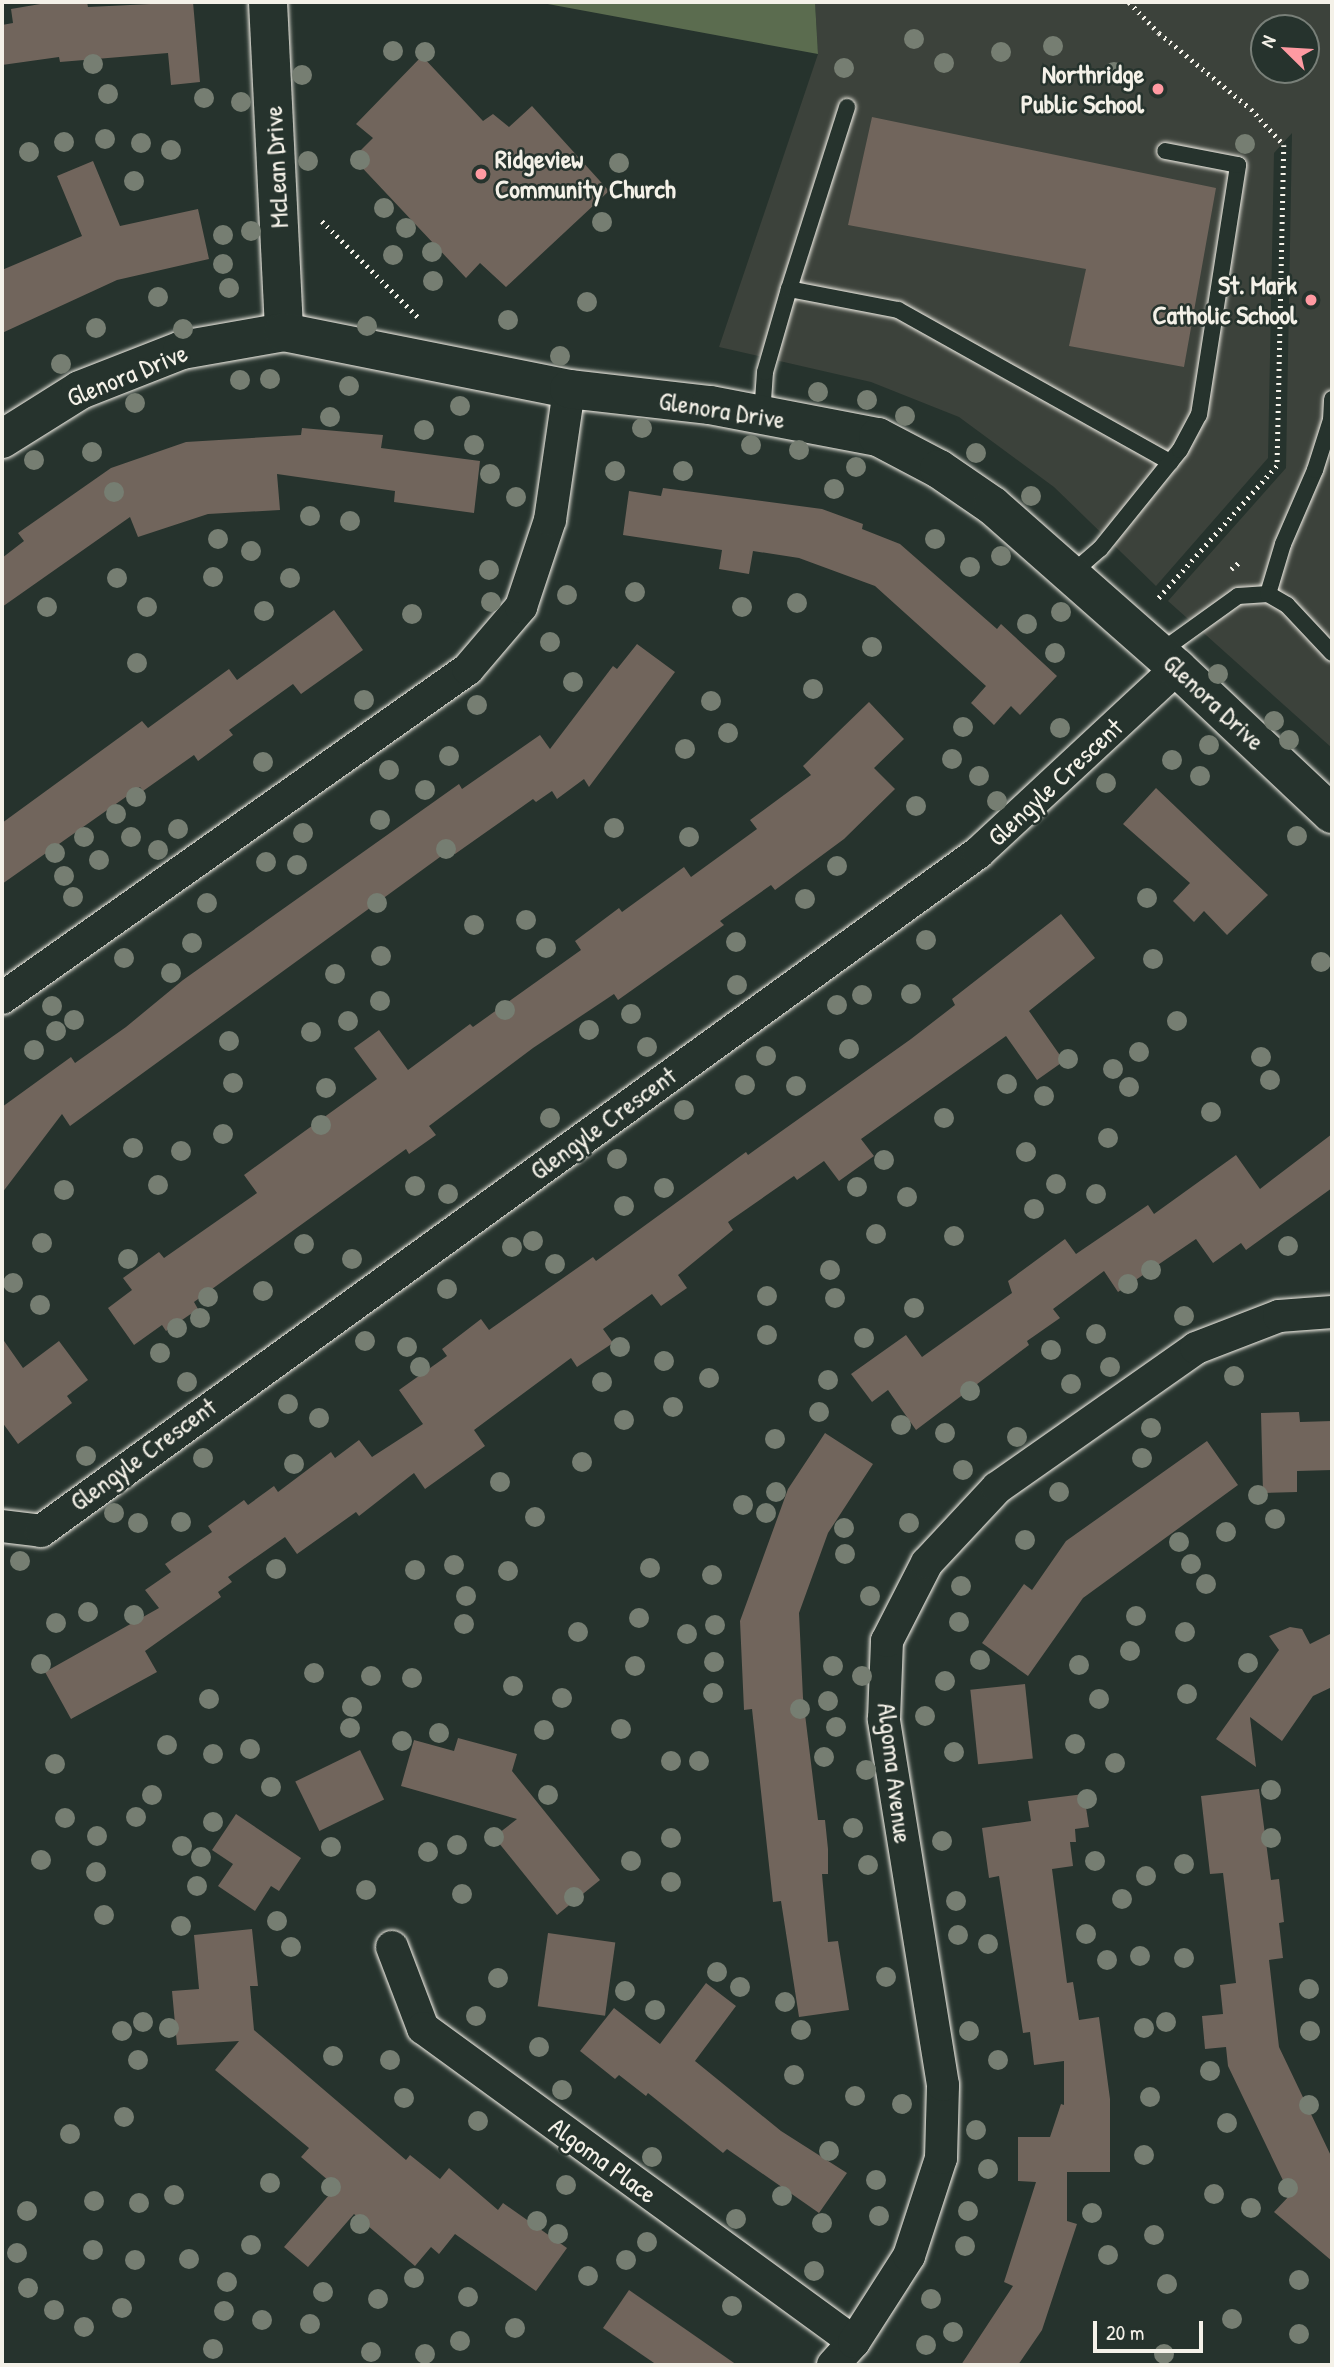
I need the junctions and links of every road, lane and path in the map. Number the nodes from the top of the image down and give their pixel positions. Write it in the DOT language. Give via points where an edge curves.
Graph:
graph roads {
  1 [pos="268,2"];
  2 [pos="1129,2"];
  3 [pos="847,107"];
  4 [pos="1165,151"];
  5 [pos="322,221"];
  6 [pos="789,289"];
  7 [pos="423,322"];
  8 [pos="284,332"];
  9 [pos="569,389"];
  10 [pos="1332,399"];
  11 [pos="762,415"];
  12 [pos="2,439"];
  13 [pos="1170,462"];
  14 [pos="1071,574"];
  15 [pos="1268,594"];
  16 [pos="1154,603"];
  17 [pos="1332,653"];
  18 [pos="1168,660"];
  19 [pos="1332,814"];
  20 [pos="2,998"];
  21 [pos="1332,1312"];
  22 [pos="2,1526"];
  23 [pos="392,1947"];
  24 [pos="854,2342"];
  25 [pos="833,2365"];
  1 -- 8 [label="street, McLean Drive"];
  2 -- 16 [label="path" via="1284,145 1277,466"];
  3 -- 6 [label="lane"];
  4 -- 13 [label="lane" via="1238,165 1199,415"];
  5 -- 7 [label="path"];
  6 -- 11 [label="lane" via="765,372"];
  6 -- 13 [label="lane" via="898,310"];
  8 -- 9 [label="street, Glenora Drive"];
  8 -- 12 [label="street, Glenora Drive" via="181,350 80,390"];
  9 -- 11 [label="street, Glenora Drive"];
  9 -- 20 [label="street" via="550,520 521,607 468,669"];
  10 -- 15 [label="lane" via="1319,458 1283,544"];
  11 -- 14 [label="street, Glenora Drive" via="878,437 993,506"];
  13 -- 14 [label="lane" via="1100,549"];
  14 -- 18 [label="street, Glenora Drive"];
  15 -- 17 [label="lane" via="1287,605"];
  15 -- 18 [label="lane" via="1238,596"];
  18 -- 19 [label="street, Glenora Drive"];
  18 -- 22 [label="street, Glengyle Crescent" via="978,853 41,1531"];
  21 -- 24 [label="street, Algoma Avenue" via="1279,1316 1196,1348 997,1488 927,1563 887,1641 884,1718 943,2085 942,2158 909,2256"];
  23 -- 24 [label="street, Algoma Place" via="423,2028"];
  24 -- 25 [label="street, Algoma Avenue"];
}
